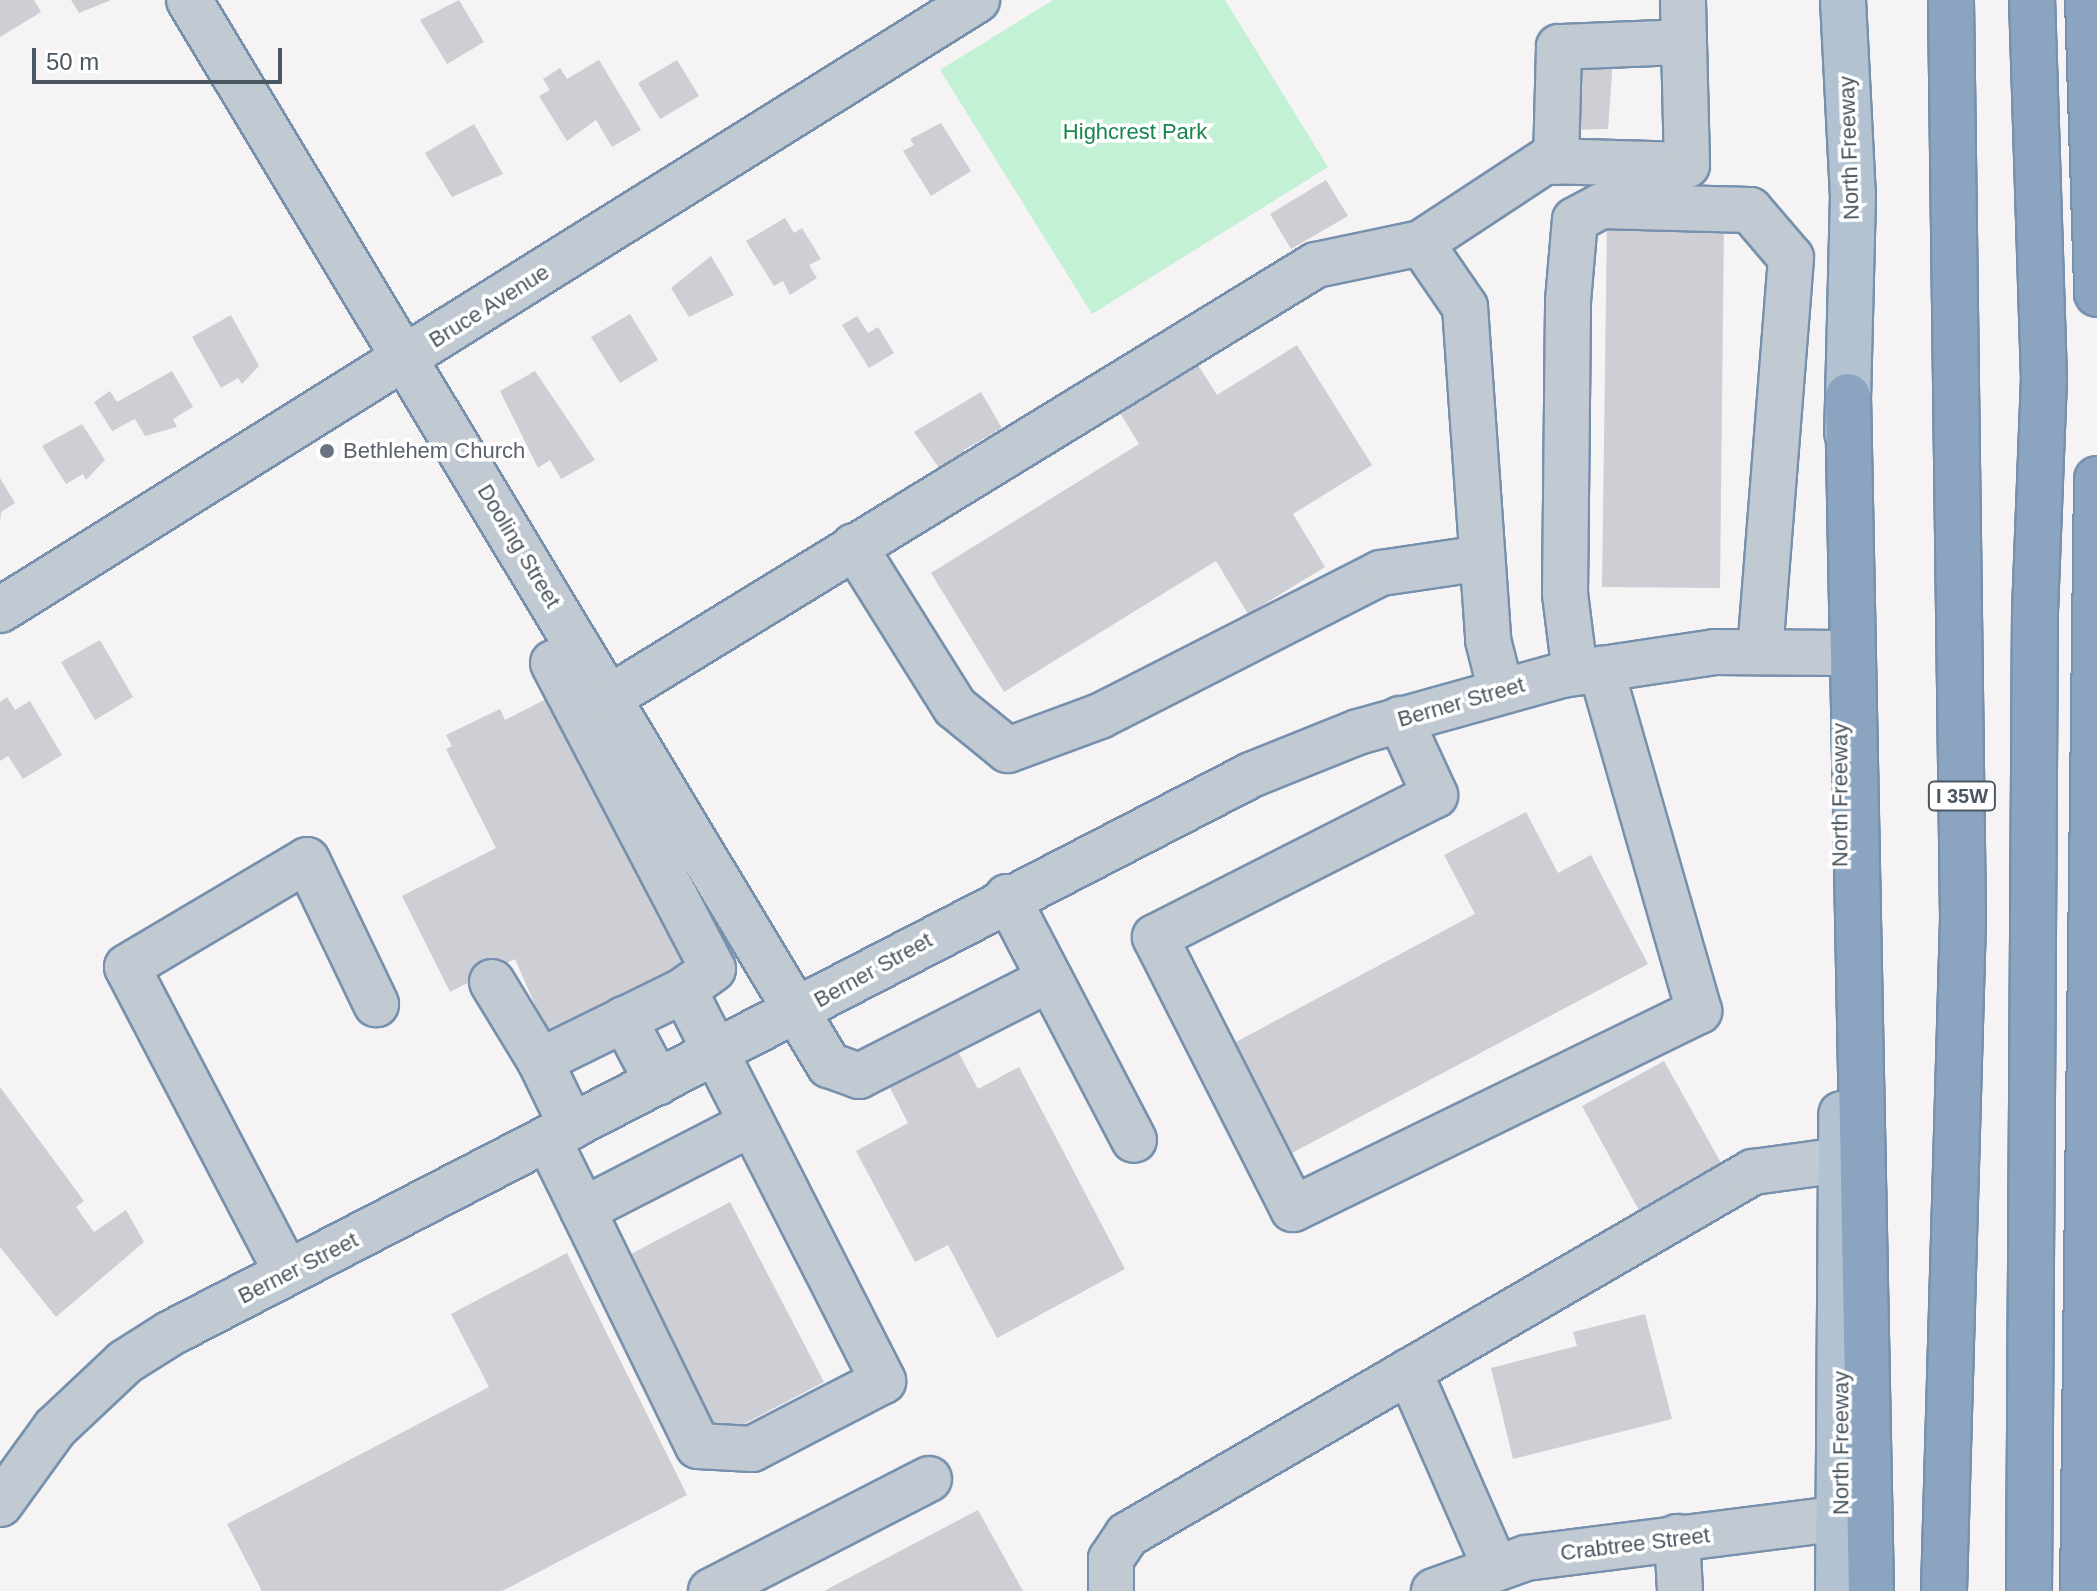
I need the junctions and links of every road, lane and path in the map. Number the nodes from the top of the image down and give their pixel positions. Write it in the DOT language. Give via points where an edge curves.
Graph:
graph roads {
  1 [pos="189,0"];
  2 [pos="977,0"];
  3 [pos="1843,0"];
  4 [pos="1951,0"];
  5 [pos="2032,0"];
  6 [pos="2088,0"];
  7 [pos="1683,21"];
  8 [pos="1556,162"];
  9 [pos="1421,243"];
  10 [pos="2097,294"];
  11 [pos="406,358"];
  12 [pos="1848,396"];
  13 [pos="2097,479"];
  14 [pos="854,546"];
  15 [pos="1482,558"];
  16 [pos="0,610"];
  17 [pos="1760,652"];
  18 [pos="1842,653"];
  19 [pos="553,663"];
  20 [pos="1588,671"];
  21 [pos="1501,691"];
  22 [pos="609,698"];
  23 [pos="1400,719"];
  24 [pos="1007,897"];
  25 [pos="1050,979"];
  26 [pos="492,982"];
  27 [pos="684,990"];
  28 [pos="376,1004"];
  29 [pos="797,1011"];
  30 [pos="624,1019"];
  31 [pos="714,1054"];
  32 [pos="540,1061"];
  33 [pos="658,1083"];
  34 [pos="750,1124"];
  35 [pos="560,1133"];
  36 [pos="1134,1140"];
  37 [pos="1841,1160"];
  38 [pos="583,1210"];
  39 [pos="287,1273"];
  40 [pos="1409,1371"];
  41 [pos="929,1479"];
  42 [pos="0,1504"];
  43 [pos="1842,1518"];
  44 [pos="1677,1537"];
  45 [pos="1496,1569"];
  46 [pos="711,1591"];
  47 [pos="1111,1591"];
  48 [pos="1434,1591"];
  49 [pos="1680,1591"];
  50 [pos="1838,1591"];
  51 [pos="1871,1591"];
  52 [pos="1944,1591"];
  53 [pos="2029,1591"];
  54 [pos="2083,1591"];
  1 -- 11 [label="street, Dooling Street"];
  2 -- 11 [label="street, Bruce Avenue"];
  3 -- 12 [label="main road, North Freeway" via="1853,195"];
  4 -- 52 [label="highway, I 35W" via="1963,918"];
  5 -- 53 [label="highway" via="2042,248"];
  6 -- 10 [label="highway"];
  7 -- 8 [label="street" via="1559,47"];
  7 -- 8 [label="street" via="1687,165"];
  8 -- 9 [label="street"];
  9 -- 14 [label="street" via="1316,265"];
  9 -- 15 [label="street" via="1465,307"];
  11 -- 16 [label="street, Bruce Avenue"];
  11 -- 22 [label="street, Dooling Street"];
  12 -- 18 [label="main road, North Freeway"];
  12 -- 51 [label="highway"];
  13 -- 54 [label="highway"];
  14 -- 15 [label="street" via="955,707 1008,750 1100,716 1381,573"];
  14 -- 22 [label="street"];
  15 -- 21 [label="street" via="1488,640"];
  17 -- 18 [label="street, Berner Street"];
  17 -- 20 [label="street, Berner Street"];
  17 -- 20 [label="street" via="1791,258 1750,210 1601,206 1575,220 1568,301 1565,578"];
  18 -- 37 [label="main road, North Freeway"];
  19 -- 27 [label="street" via="713,969"];
  20 -- 21 [label="street, Berner Street"];
  20 -- 23 [label="street" via="1699,1011 1293,1209 1155,937 1435,795"];
  21 -- 23 [label="street, Berner Street"];
  22 -- 29 [label="street, Dooling Street"];
  23 -- 24 [label="street, Berner Street" via="1251,775"];
  24 -- 25 [label="street"];
  24 -- 29 [label="street, Berner Street"];
  25 -- 29 [label="street, Dooling Street" via="859,1076 829,1065"];
  25 -- 36 [label="street"];
  26 -- 32 [label="street"];
  27 -- 30 [label="street"];
  27 -- 31 [label="street"];
  28 -- 39 [label="street" via="307,860 127,967"];
  29 -- 31 [label="street, Berner Street"];
  30 -- 32 [label="street"];
  30 -- 33 [label="street"];
  31 -- 33 [label="street, Berner Street"];
  31 -- 34 [label="street"];
  32 -- 35 [label="street"];
  33 -- 35 [label="street, Berner Street"];
  34 -- 38 [label="street"];
  34 -- 38 [label="street" via="883,1381 752,1449 698,1446"];
  35 -- 38 [label="street"];
  35 -- 39 [label="street, Berner Street"];
  37 -- 40 [label="street" via="1753,1172"];
  37 -- 43 [label="main road, North Freeway"];
  39 -- 42 [label="street, Berner Street" via="125,1362 55,1428"];
  40 -- 45 [label="street"];
  40 -- 47 [label="street" via="1127,1535 1111,1559"];
  41 -- 46 [label="street"];
  43 -- 44 [label="street, Crabtree Street"];
  43 -- 50 [label="main road, North Freeway"];
  44 -- 45 [label="street, Crabtree Street"];
  44 -- 49 [label="street"];
  45 -- 48 [label="street, Crabtree Street"];
}
